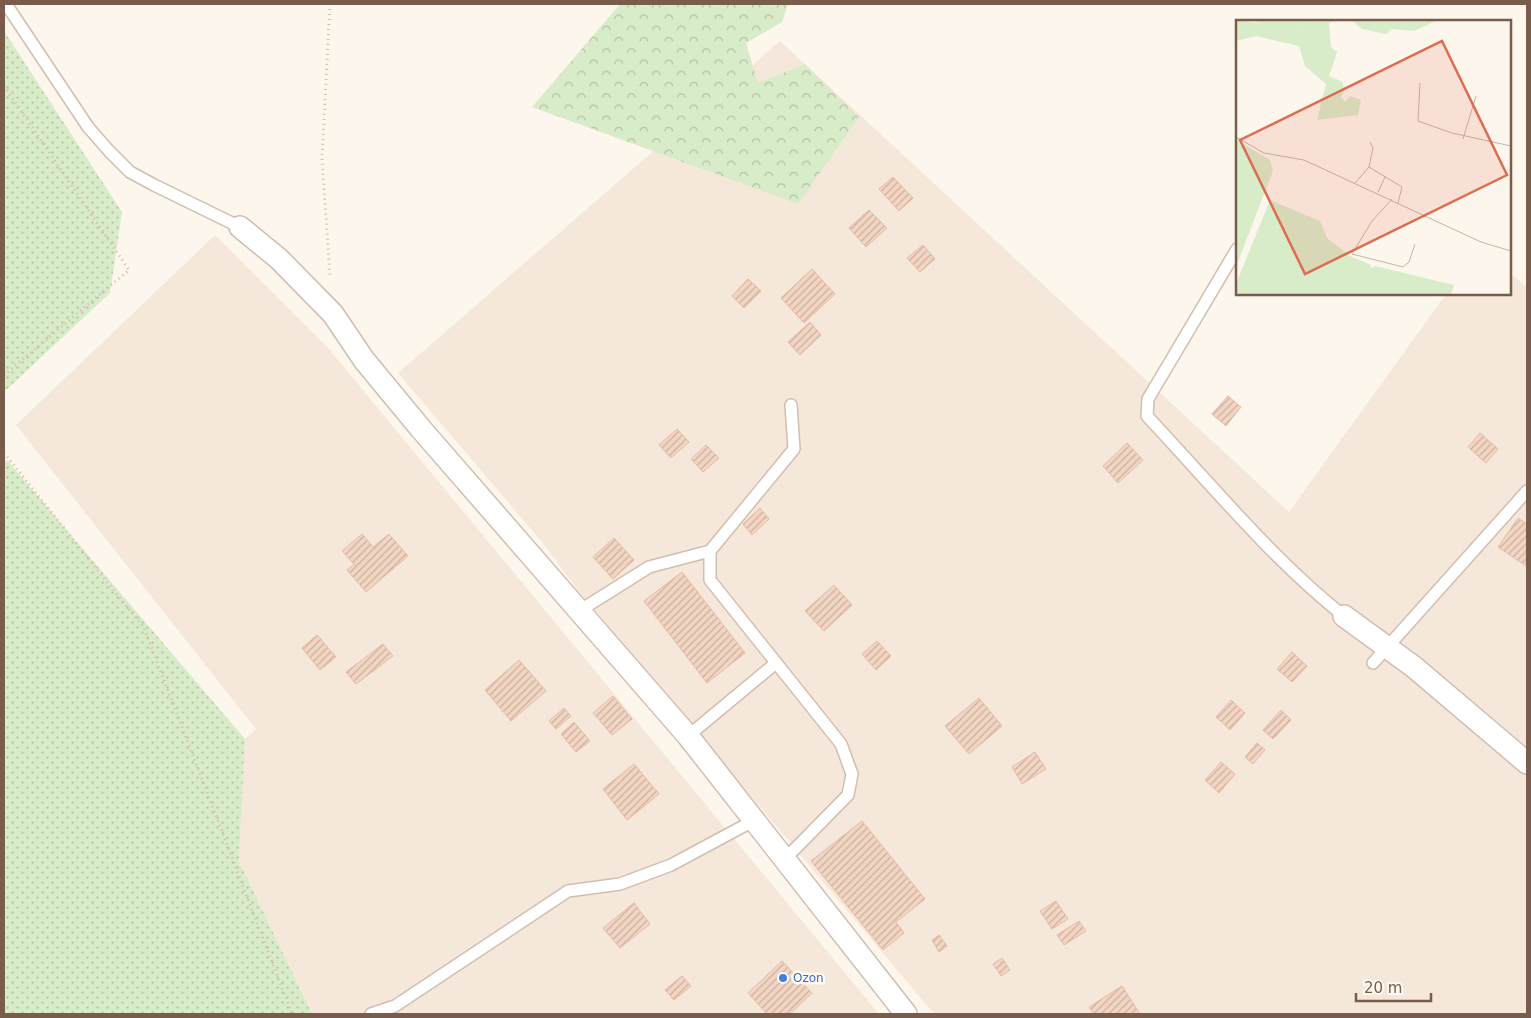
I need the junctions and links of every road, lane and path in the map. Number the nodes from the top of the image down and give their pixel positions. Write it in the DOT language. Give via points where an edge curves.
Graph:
graph roads {
  1 [pos="6,4"];
  2 [pos="330,4"];
  3 [pos="4,86"];
  4 [pos="240,227"];
  5 [pos="1236,251"];
  6 [pos="333,314"];
  7 [pos="4,375"];
  8 [pos="791,405"];
  9 [pos="4,454"];
  10 [pos="1527,491"];
  11 [pos="710,551"];
  12 [pos="579,611"];
  13 [pos="1344,616"];
  14 [pos="1386,647"];
  15 [pos="776,663"];
  16 [pos="1373,663"];
  17 [pos="688,736"];
  18 [pos="1527,763"];
  19 [pos="754,821"];
  20 [pos="784,860"];
  21 [pos="292,1014"];
  22 [pos="371,1014"];
  23 [pos="906,1014"];
  1 -- 4 [label="lane" via="88,127 109,152 130,172 154,186"];
  2 -- 6 [label="path" via="322,158"];
  3 -- 7 [label="path" via="129,270"];
  4 -- 6 [label="street" via="279,259"];
  5 -- 13 [label="lane" via="1148,400 1147,416 1254,530 1320,597"];
  6 -- 12 [label="street" via="364,360"];
  8 -- 11 [label="lane" via="794,450"];
  9 -- 21 [label="path" via="144,628"];
  10 -- 14 [label="lane"];
  11 -- 12 [label="lane" via="650,568"];
  11 -- 15 [label="lane" via="710,580"];
  12 -- 17 [label="street"];
  13 -- 14 [label="street"];
  14 -- 16 [label="lane"];
  14 -- 18 [label="street"];
  15 -- 17 [label="lane"];
  15 -- 20 [label="lane" via="841,744 852,774 848,796"];
  17 -- 19 [label="street"];
  19 -- 20 [label="street"];
  19 -- 22 [label="lane" via="671,865 620,884 568,891 395,1006"];
  20 -- 23 [label="street"];
}
